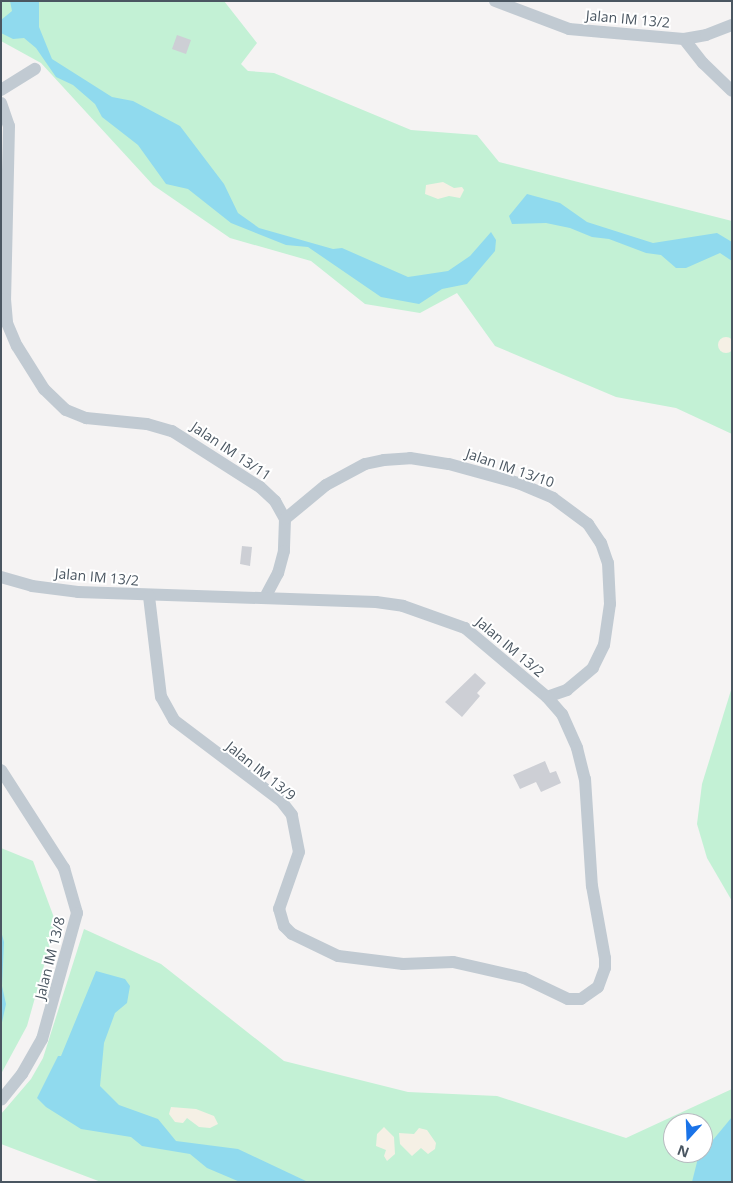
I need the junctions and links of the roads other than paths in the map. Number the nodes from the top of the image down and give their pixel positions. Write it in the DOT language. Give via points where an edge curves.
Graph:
graph roads {
  1 [pos="494,1"];
  2 [pos="732,25"];
  3 [pos="684,38"];
  4 [pos="35,69"];
  5 [pos="1,90"];
  6 [pos="732,91"];
  7 [pos="1,103"];
  8 [pos="285,519"];
  9 [pos="1,577"];
  10 [pos="150,596"];
  11 [pos="265,597"];
  12 [pos="548,698"];
  13 [pos="1,770"];
  14 [pos="542,985"];
  15 [pos="1,1100"];
  1 -- 3 [label="street, Jalan IM 13/2" via="569,29"];
  2 -- 3 [label="street, Jalan IM 13/2" via="706,35"];
  3 -- 6 [label="street" via="703,63"];
  4 -- 5 [label="street"];
  7 -- 8 [label="street, Jalan IM 13/11" via="8,126 7,323 44,389 66,410 86,418 147,424 185,437 260,487 275,501"];
  8 -- 11 [label="street" via="284,551 278,573"];
  8 -- 12 [label="street, Jalan IM 13/10" via="300,503 338,478 364,464 384,460 410,458 449,464 518,483 553,498 588,524 601,544 608,563 610,604 604,645 593,668 567,690"];
  9 -- 10 [label="street, Jalan IM 13/2" via="59,590"];
  10 -- 11 [label="street, Jalan IM 13/2"];
  10 -- 14 [label="street, Jalan IM 13/9" via="161,697 174,720 281,801 292,815 298,852 280,909 284,926 305,942 338,956 403,964 453,962"];
  11 -- 12 [label="street, Jalan IM 13/2" via="376,602 403,606 452,622 465,628"];
  12 -- 14 [label="street, Jalan IM 13/2" via="562,714 585,779 592,886 606,958 598,987 581,999 568,999"];
  13 -- 15 [label="street, Jalan IM 13/8" via="64,868 77,913 42,1039 22,1074"];
}
